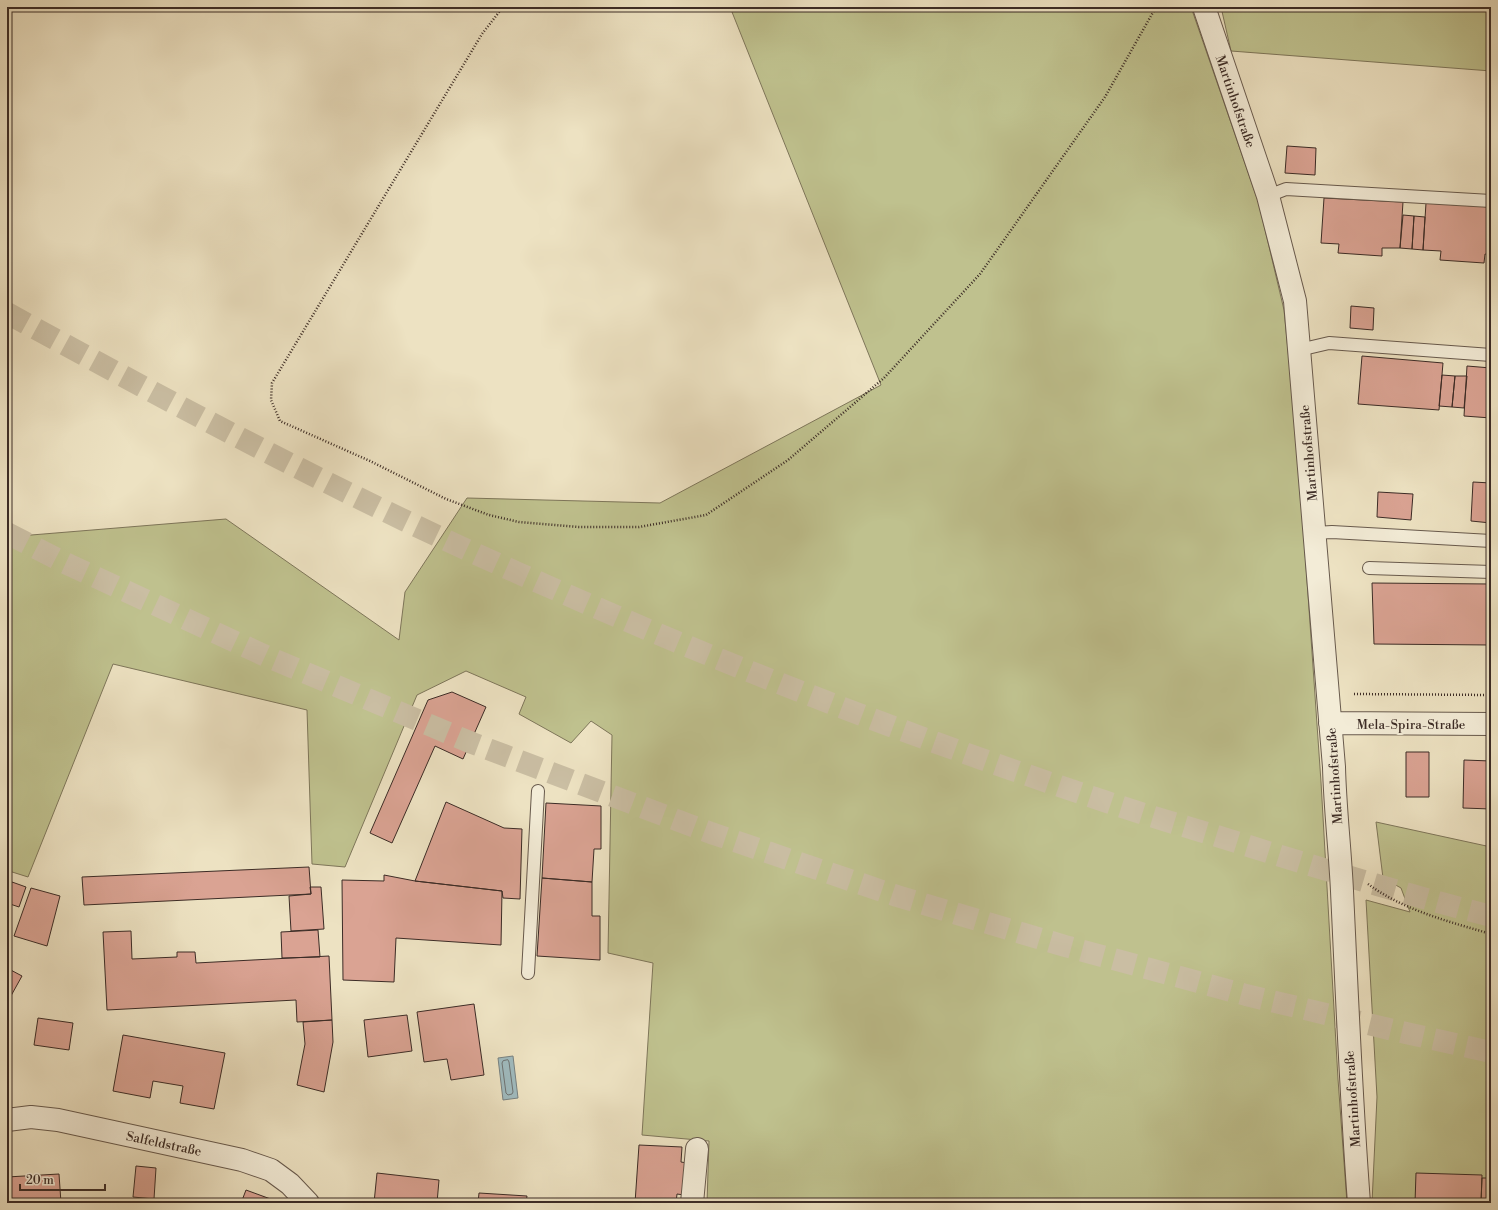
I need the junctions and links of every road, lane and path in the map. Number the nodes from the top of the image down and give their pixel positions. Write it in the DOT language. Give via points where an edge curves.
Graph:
graph roads {
  1 [pos="503,7"];
  2 [pos="1156,7"];
  3 [pos="1204,7"];
  4 [pos="1268,196"];
  5 [pos="1491,201"];
  6 [pos="1299,350"];
  7 [pos="1491,355"];
  8 [pos="1315,534"];
  9 [pos="1491,541"];
  10 [pos="1369,568"];
  11 [pos="1491,572"];
  12 [pos="1328,690"];
  13 [pos="1491,695"];
  14 [pos="1330,724"];
  15 [pos="1491,724"];
  16 [pos="538,791"];
  17 [pos="1340,864"];
  18 [pos="1491,934"];
  19 [pos="528,973"];
  20 [pos="7,1120"];
  21 [pos="697,1148"];
  22 [pos="308,1203"];
  23 [pos="692,1203"];
  24 [pos="1359,1203"];
  1 -- 2 [label="path" via="482,34 322,297 272,383 271,400 280,421 370,461 446,499 490,515 526,522 579,527 639,527 706,515 788,460 884,378 980,274 1105,97"];
  3 -- 4 [label="street, Martinhofstraße"];
  4 -- 5 [label="lane" via="1286,189"];
  4 -- 6 [label="street, Martinhofstraße" via="1294,301"];
  6 -- 7 [label="lane" via="1329,343"];
  6 -- 8 [label="street, Martinhofstraße"];
  8 -- 9 [label="lane" via="1332,532"];
  8 -- 12 [label="street, Martinhofstraße"];
  10 -- 11 [label="lane"];
  12 -- 13 [label="path" via="1350,694"];
  12 -- 14 [label="street, Martinhofstraße"];
  14 -- 15 [label="street, Mela-Spira-Straße"];
  14 -- 17 [label="street, Martinhofstraße"];
  16 -- 19 [label="lane"];
  17 -- 18 [label="path" via="1380,892 1438,919"];
  17 -- 24 [label="street, Martinhofstraße" via="1351,1098"];
  20 -- 22 [label="street, Salfeldstraße" via="31,1117 58,1120 242,1160 270,1170 290,1184"];
  21 -- 23 [label="street"];
}
